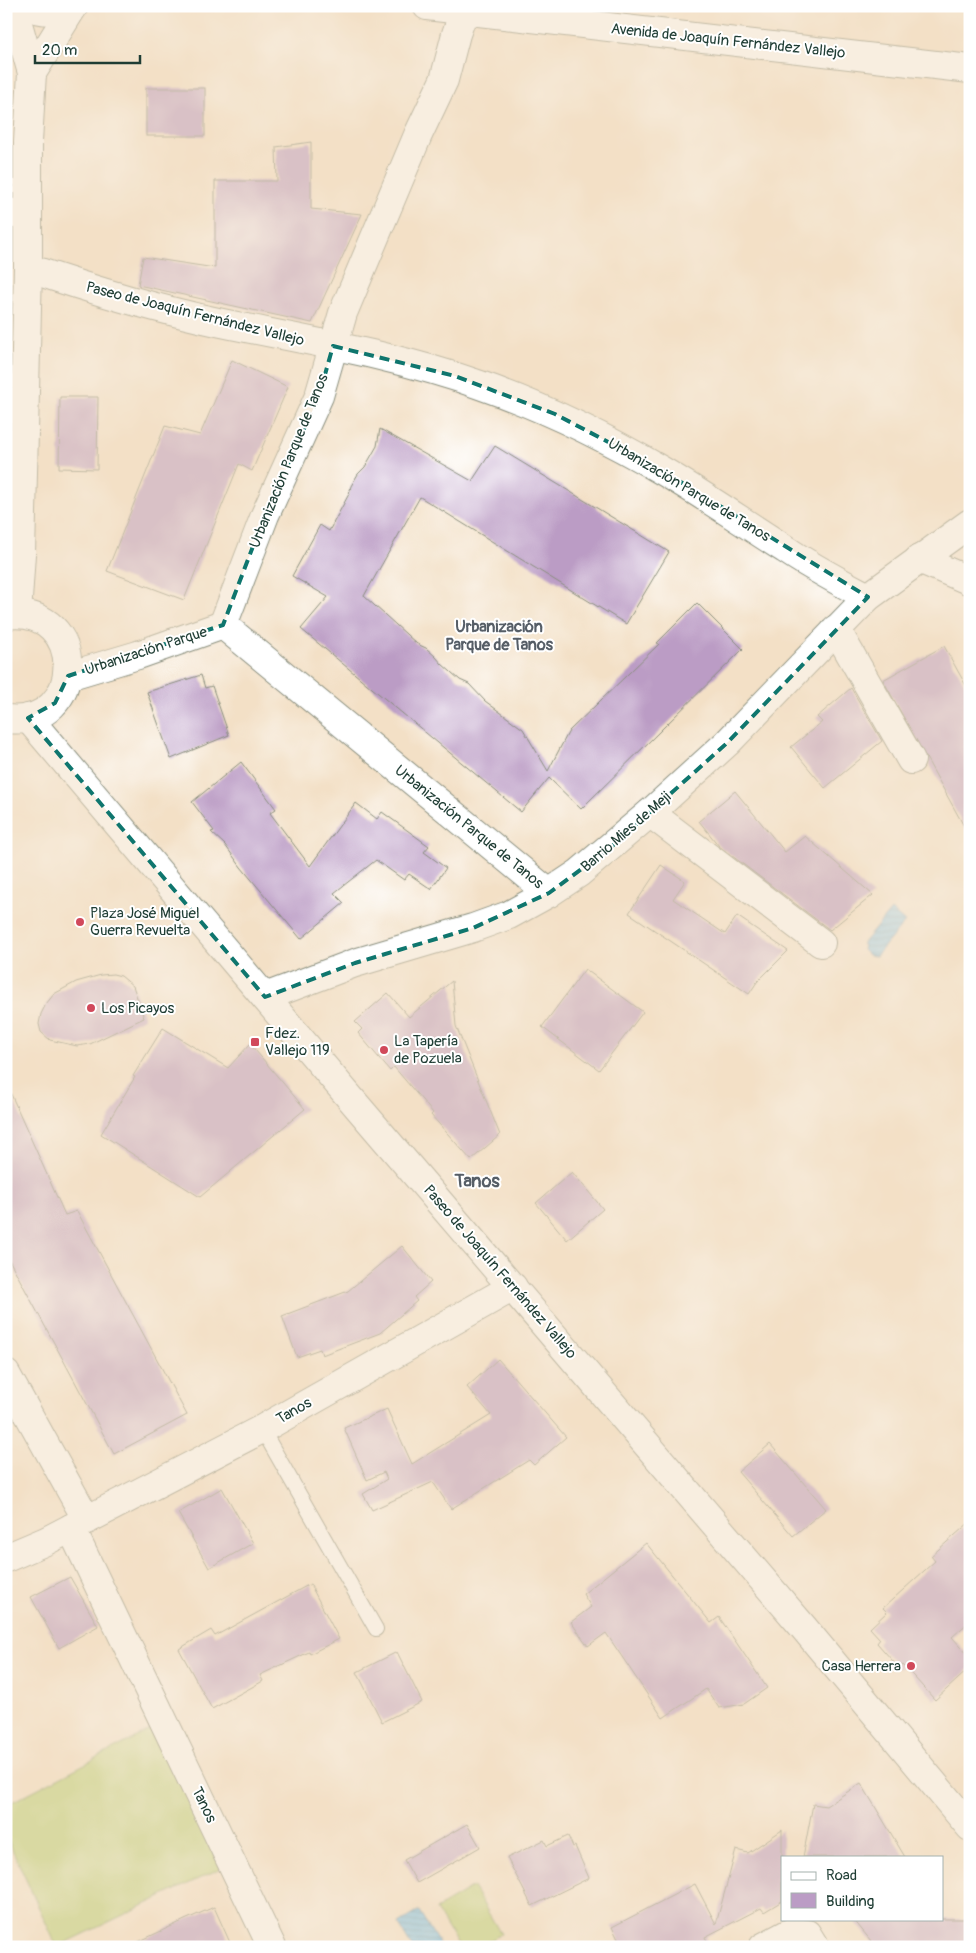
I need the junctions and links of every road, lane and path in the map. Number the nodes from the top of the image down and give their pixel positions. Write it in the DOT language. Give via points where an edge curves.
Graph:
graph roads {
  1 [pos="13,6"];
  2 [pos="25,6"];
  3 [pos="427,6"];
  4 [pos="73,7"];
  5 [pos="465,9"];
  6 [pos="970,69"];
  7 [pos="32,73"];
  8 [pos="17,214"];
  9 [pos="28,268"];
  10 [pos="333,346"];
  11 [pos="970,523"];
  12 [pos="919,559"];
  13 [pos="970,581"];
  14 [pos="868,597"];
  15 [pos="11,614"];
  16 [pos="223,625"];
  17 [pos="836,628"];
  18 [pos="68,676"];
  19 [pos="17,718"];
  20 [pos="911,760"];
  21 [pos="650,813"];
  22 [pos="549,892"];
  23 [pos="821,943"];
  24 [pos="265,997"];
  25 [pos="513,1287"];
  26 [pos="6,1374"];
  27 [pos="262,1430"];
  28 [pos="79,1524"];
  29 [pos="6,1558"];
  30 [pos="376,1629"];
  31 [pos="970,1827"];
  32 [pos="771,1942"];
  33 [pos="272,1947"];
  34 [pos="815,1947"];
  1 -- 7 [label="street"];
  2 -- 4 [label="street" via="44,12"];
  3 -- 5 [label="street, Avenida de Joaquín Fernández Vallejo"];
  4 -- 7 [label="street"];
  5 -- 6 [label="street, Avenida de Joaquín Fernández Vallejo"];
  5 -- 10 [label="street" via="444,80 343,313"];
  7 -- 8 [label="street" via="28,142"];
  8 -- 9 [label="street"];
  9 -- 10 [label="street, Paseo de Joaquín Fernández Vallejo" via="169,310"];
  9 -- 15 [label="street" via="21,554"];
  10 -- 14 [label="street, Urbanización Parque de Tanos" via="455,376 555,414 663,471 785,550"];
  10 -- 16 [label="street, Urbanización Parque de Tanos" via="319,396 265,515"];
  11 -- 12 [label="street, Barrio Mies de Meji"];
  12 -- 13 [label="street"];
  12 -- 14 [label="street, Barrio Mies de Meji"];
  14 -- 17 [label="street, Barrio Mies de Meji"];
  15 -- 18 [label="street" via="35,617 51,626 62,640 68,658"];
  16 -- 18 [label="street, Urbanización Parque"];
  16 -- 22 [label="street, Urbanización Parque de Tanos"];
  17 -- 20 [label="street"];
  17 -- 21 [label="street, Barrio Mies de Meji" via="727,743"];
  18 -- 19 [label="street" via="55,703 42,712"];
  19 -- 24 [label="street, Paseo de Joaquín Fernández Vallejo"];
  21 -- 22 [label="street, Barrio Mies de Meji" via="594,861"];
  21 -- 23 [label="street"];
  22 -- 24 [label="street, Barrio Mies de Meji" via="509,914 473,928 355,963"];
  24 -- 25 [label="street, Paseo de Joaquín Fernández Vallejo"];
  25 -- 27 [label="street, Tanos"];
  25 -- 31 [label="street, Paseo de Joaquín Fernández Vallejo"];
  26 -- 28 [label="street"];
  27 -- 28 [label="street, Tanos"];
  27 -- 30 [label="lane"];
  28 -- 29 [label="street, Tanos"];
  28 -- 33 [label="street, Tanos"];
  32 -- 34 [label="street" via="794,1931 807,1934"];
}
